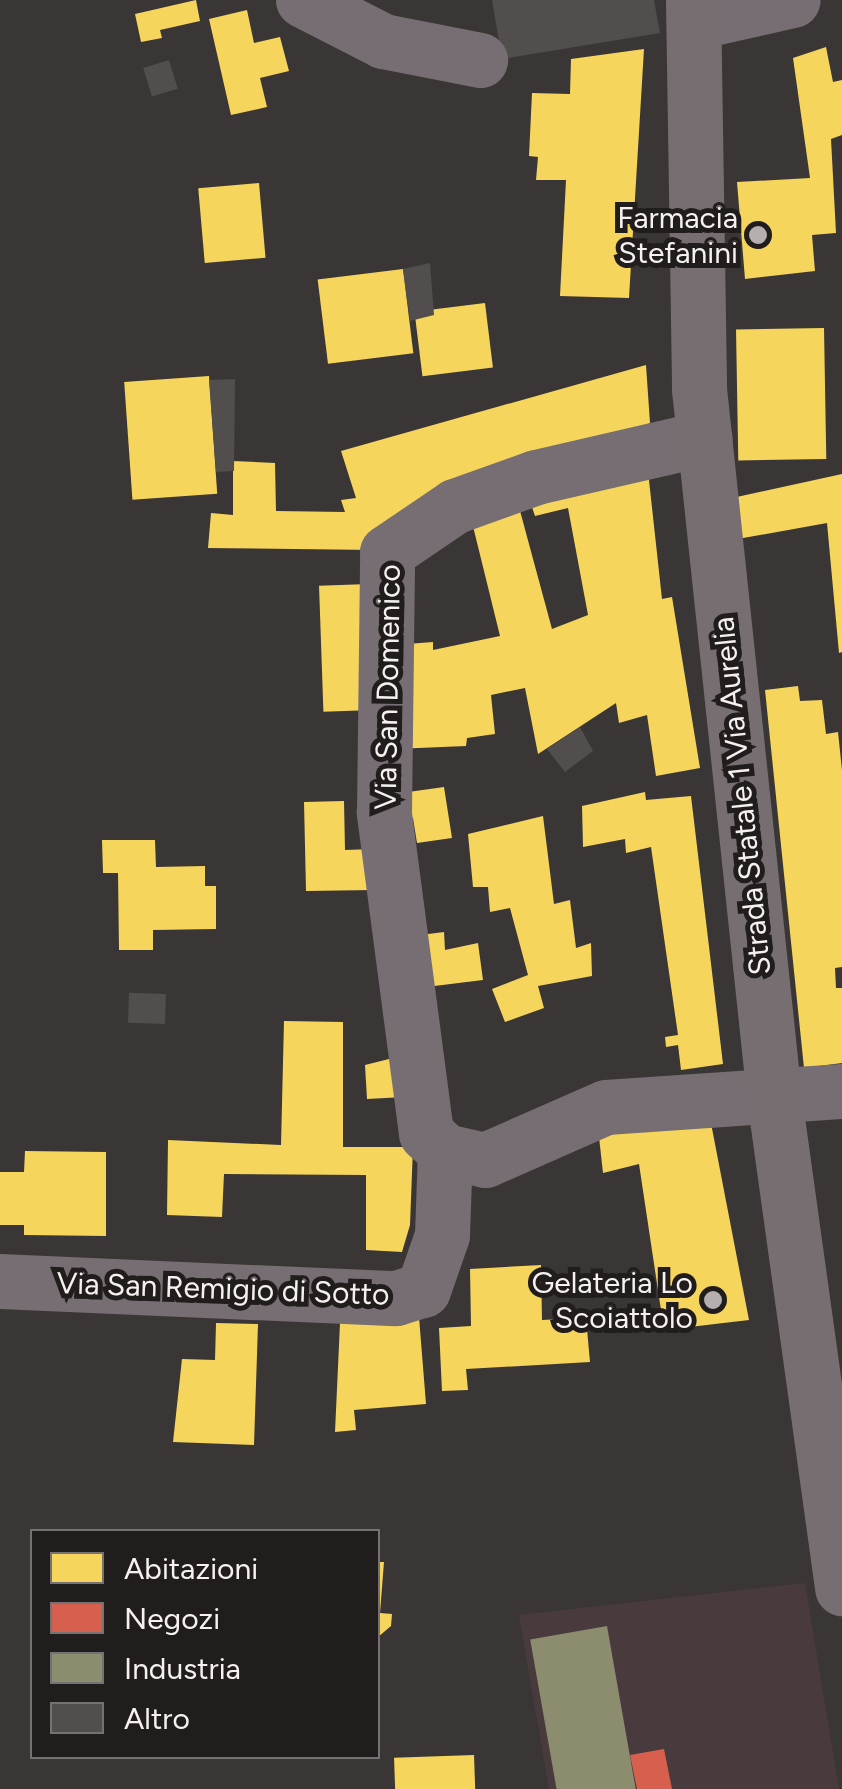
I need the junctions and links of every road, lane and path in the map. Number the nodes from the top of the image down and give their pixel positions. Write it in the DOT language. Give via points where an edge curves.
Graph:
graph roads {
  1 [pos="302,0"];
  2 [pos="792,0"];
  3 [pos="694,11"];
  4 [pos="480,60"];
  5 [pos="705,438"];
  6 [pos="842,1090"];
  7 [pos="774,1096"];
  8 [pos="445,1151"];
  9 [pos="0,1281"];
  10 [pos="842,1588"];
  1 -- 4 [label="street" via="384,42"];
  2 -- 3 [label="street"];
  3 -- 5 [label="main road, Strada Statale 1 Via Aurelia"];
  5 -- 7 [label="main road, Strada Statale 1 Via Aurelia"];
  5 -- 8 [label="street, Via San Domenico" via="520,483 455,506 387,552 384,812 426,1133"];
  6 -- 7 [label="street"];
  7 -- 8 [label="street" via="606,1107 485,1160"];
  7 -- 10 [label="main road, Strada Statale 1 Via Aurelia"];
  8 -- 9 [label="street, Via San Remigio di Sotto" via="442,1235 423,1290 396,1298"];
}
